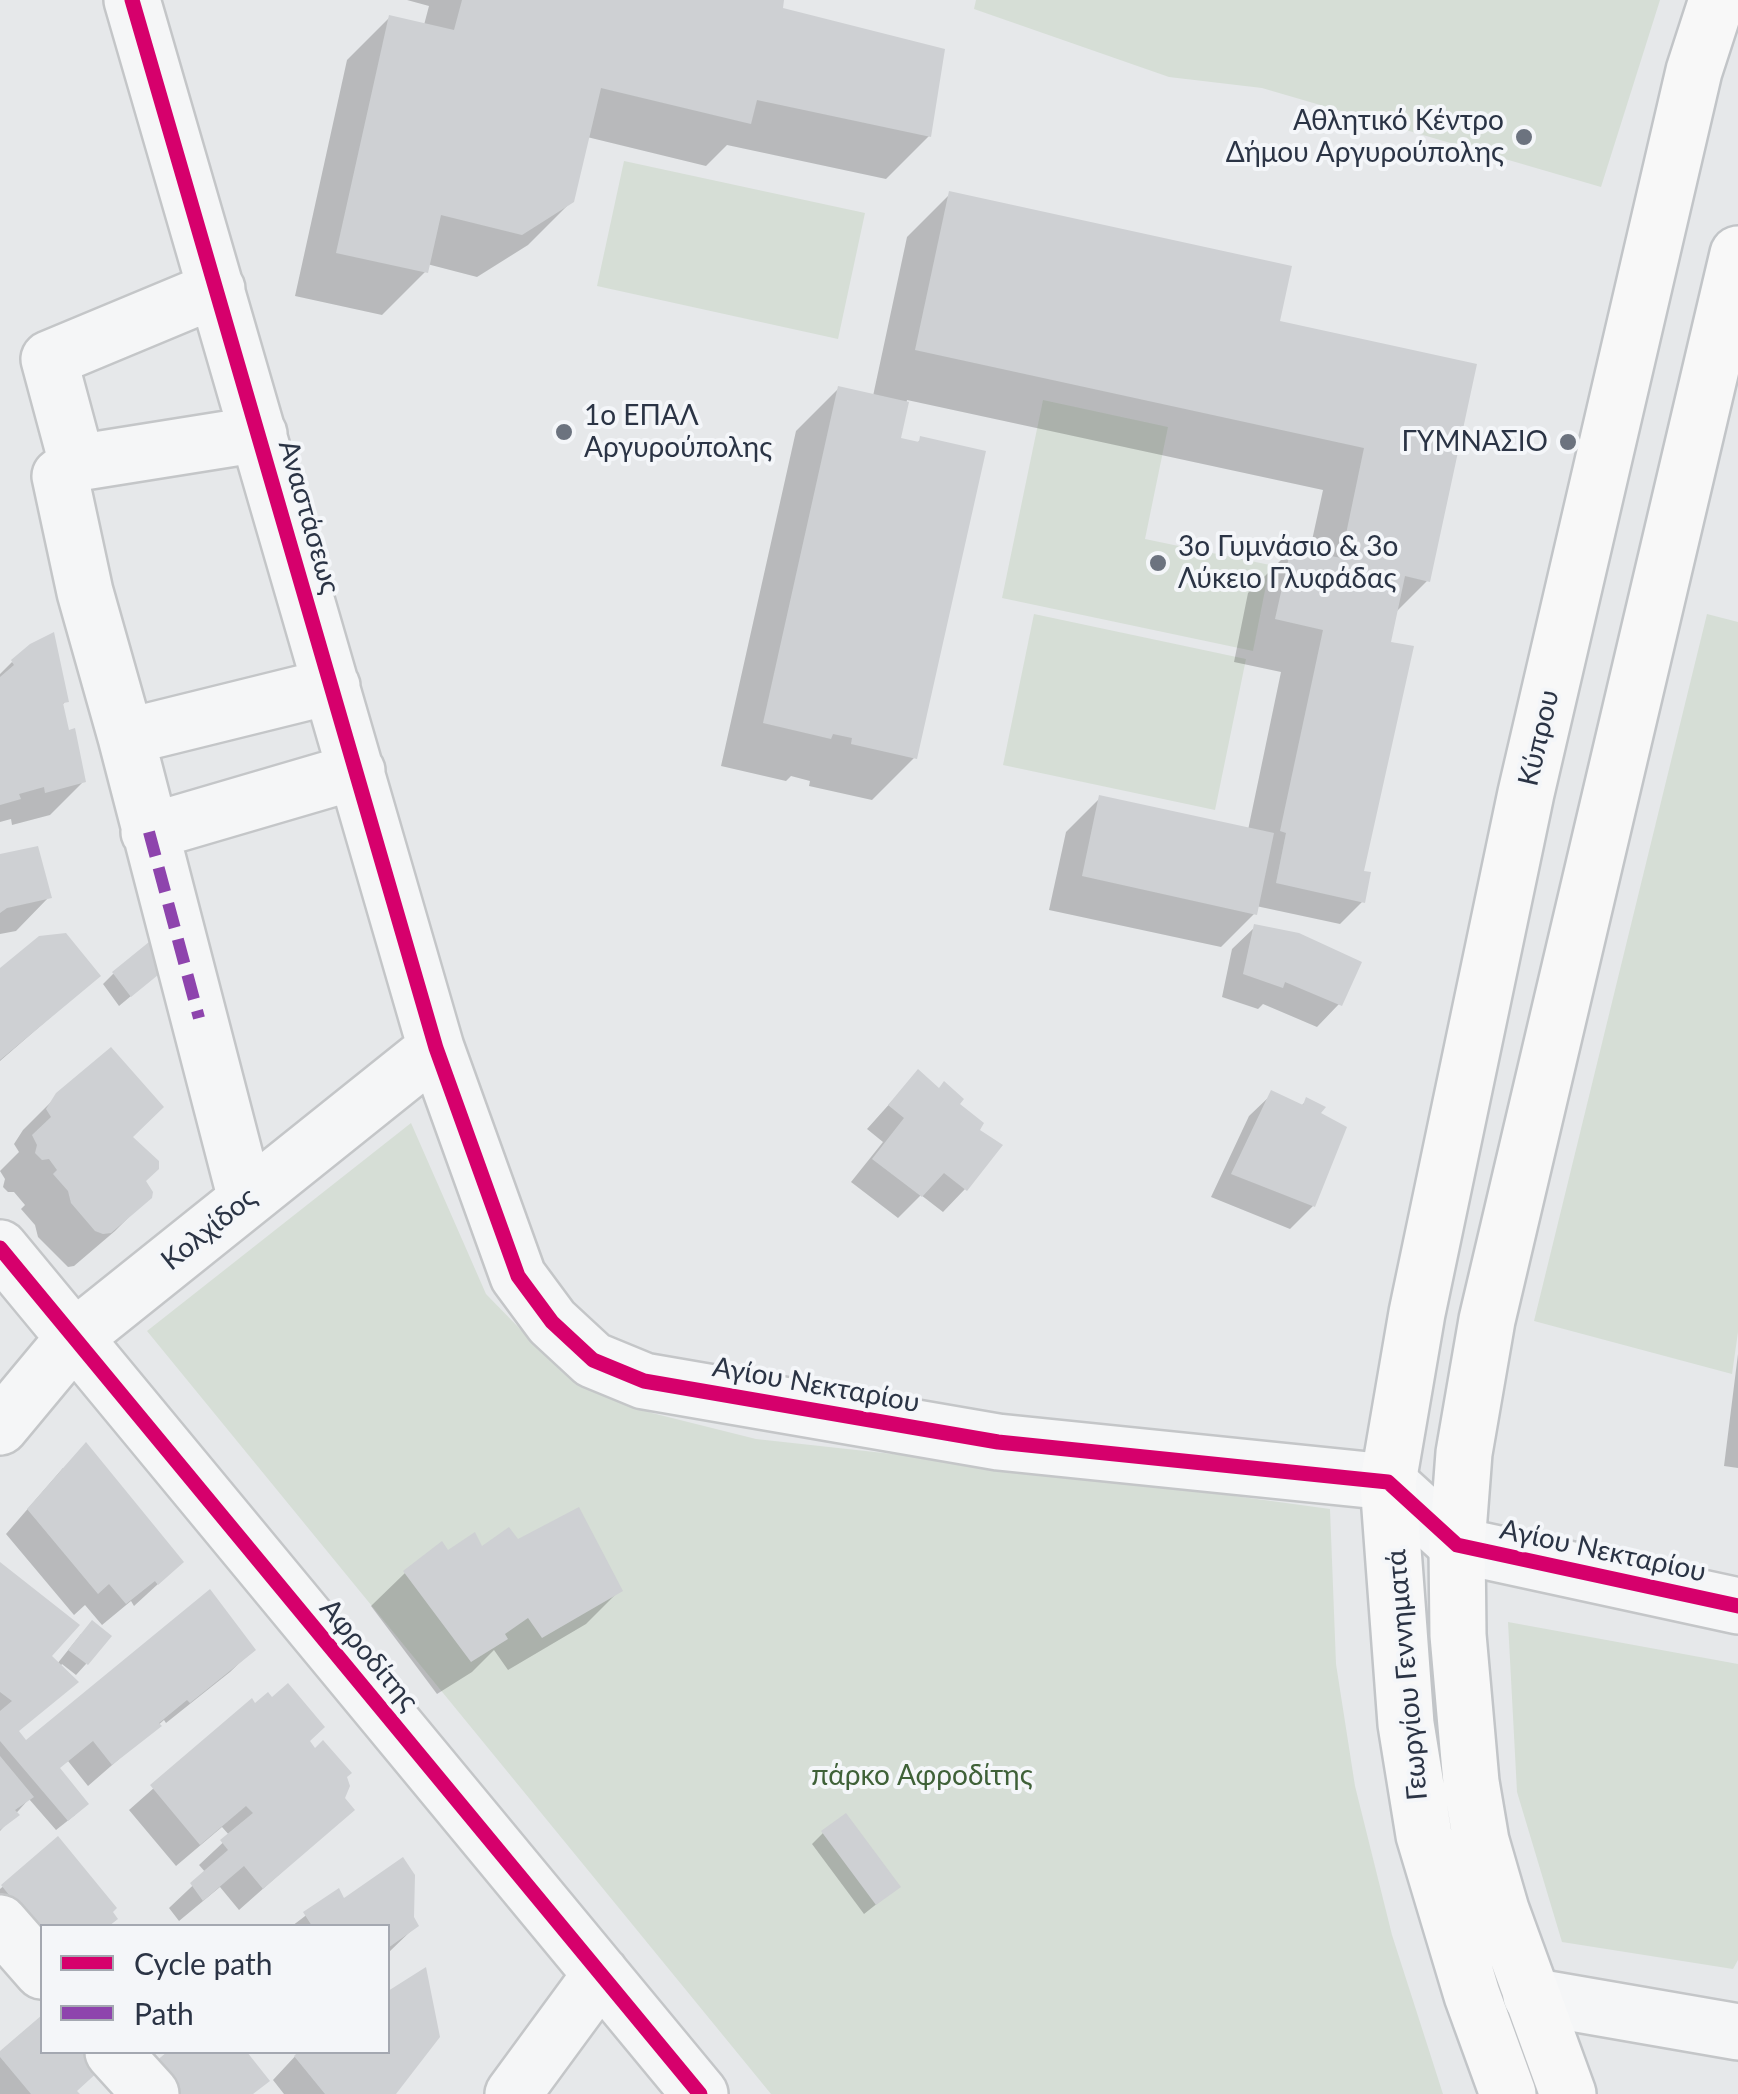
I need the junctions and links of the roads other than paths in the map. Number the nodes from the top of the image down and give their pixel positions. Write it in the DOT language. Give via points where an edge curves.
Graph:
graph roads {
  1 [pos="132,0"];
  2 [pos="1717,0"];
  3 [pos="1738,254"];
  4 [pos="217,289"];
  5 [pos="259,434"];
  6 [pos="77,463"];
  7 [pos="332,686"];
  8 [pos="126,737"];
  9 [pos="357,771"];
  10 [pos="149,832"];
  11 [pos="436,1048"];
  12 [pos="246,1200"];
  13 [pos="0,1248"];
  14 [pos="74,1338"];
  15 [pos="0,1427"];
  16 [pos="1388,1482"];
  17 [pos="1458,1546"];
  18 [pos="1738,1606"];
  19 [pos="0,1923"];
  20 [pos="40,1970"];
  21 [pos="601,1974"];
  22 [pos="1530,1996"];
  23 [pos="1738,2032"];
  24 [pos="115,2054"];
  25 [pos="150,2094"];
  26 [pos="512,2094"];
  27 [pos="700,2094"];
  28 [pos="1508,2094"];
  29 [pos="1568,2094"];
  1 -- 4 [label="street, Αναστάσεως"];
  2 -- 16 [label="main road, Κύπρου" via="1694,71 1524,805"];
  3 -- 17 [label="main road" via="1488,1320 1464,1453"];
  4 -- 5 [label="street, Αναστάσεως"];
  4 -- 6 [label="street" via="49,359"];
  5 -- 6 [label="street"];
  5 -- 7 [label="street, Αναστάσεως"];
  6 -- 8 [label="street" via="60,476"];
  7 -- 8 [label="street"];
  7 -- 9 [label="street, Αναστάσεως"];
  8 -- 10 [label="street"];
  9 -- 10 [label="street"];
  9 -- 11 [label="street, Αναστάσεως"];
  10 -- 12 [label="street"];
  11 -- 12 [label="street, Κολχίδος"];
  11 -- 16 [label="street, Αγίου Νεκταρίου" via="518,1276 552,1322 593,1360 644,1381 998,1442"];
  12 -- 14 [label="street, Κολχίδος"];
  13 -- 14 [label="street, Αφροδίτης"];
  14 -- 15 [label="street, Κολχίδος"];
  14 -- 21 [label="street, Αφροδίτης"];
  16 -- 17 [label="street"];
  16 -- 28 [label="main road, Γεωργίου Γεννηματά" via="1406,1724 1424,1835"];
  17 -- 18 [label="street, Αγίου Νεκταρίου"];
  17 -- 22 [label="main road, Γεωργίου Γεννηματά" via="1470,1782 1481,1842"];
  19 -- 20 [label="street"];
  21 -- 26 [label="street"];
  21 -- 27 [label="street, Αφροδίτης"];
  22 -- 23 [label="street"];
  22 -- 29 [label="main road, Γεωργίου Γεννηματά"];
  24 -- 25 [label="street"];
}
